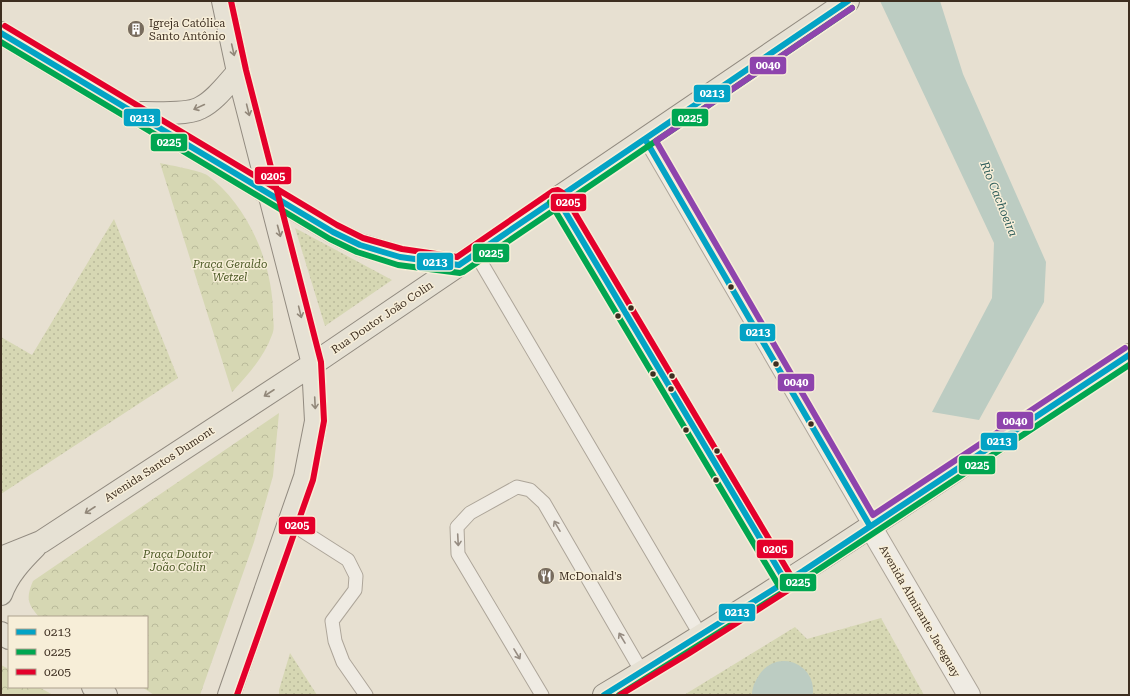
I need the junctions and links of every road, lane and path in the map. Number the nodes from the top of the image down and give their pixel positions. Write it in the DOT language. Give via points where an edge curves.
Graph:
graph roads {
  1 [pos="223,1"];
  2 [pos="848,1"];
  3 [pos="1,33"];
  4 [pos="238,72"];
  5 [pos="136,113"];
  6 [pos="645,139"];
  7 [pos="269,194"];
  8 [pos="557,198"];
  9 [pos="468,259"];
  10 [pos="1129,355"];
  11 [pos="313,364"];
  12 [pos="290,523"];
  13 [pos="870,526"];
  14 [pos="41,542"];
  15 [pos="1,558"];
  16 [pos="786,582"];
  17 [pos="1,594"];
  18 [pos="701,636"];
  19 [pos="642,672"];
  20 [pos="94,688"];
  21 [pos="106,695"];
  22 [pos="229,695"];
  23 [pos="366,695"];
  24 [pos="542,695"];
  25 [pos="604,695"];
  26 [pos="969,695"];
  1 -- 4 [label="main road, one-way"];
  2 -- 6 [label="main road, Rua Doutor João Colin"];
  3 -- 5 [label="main road"];
  4 -- 5 [label="main road, one-way" via="220,93 200,109 176,113"];
  4 -- 7 [label="main road, one-way"];
  5 -- 7 [label="main road"];
  6 -- 8 [label="main road, Rua Doutor João Colin"];
  6 -- 13 [label="lane"];
  7 -- 9 [label="main road" via="332,232 360,245 400,257"];
  7 -- 11 [label="main road, one-way"];
  8 -- 9 [label="main road, Rua Doutor João Colin"];
  8 -- 16 [label="lane"];
  9 -- 11 [label="main road, Rua Doutor João Colin"];
  9 -- 18 [label="lane"];
  10 -- 13 [label="main road"];
  11 -- 12 [label="main road, one-way" via="316,421 305,477"];
  11 -- 14 [label="main road, Avenida Santos Dumont, one-way"];
  12 -- 22 [label="main road"];
  12 -- 23 [label="lane" via="348,560 356,576 355,590 332,621 335,641 343,662"];
  13 -- 16 [label="main road"];
  13 -- 26 [label="main road, Avenida Almirante Jaceguay"];
  14 -- 15 [label="main road, Avenida Santos Dumont"];
  14 -- 17 [label="main road" via="18,564"];
  16 -- 18 [label="main road"];
  18 -- 19 [label="main road"];
  19 -- 24 [label="lane, one-way" via="544,503 530,490 518,487 470,513 457,527 458,554"];
  19 -- 25 [label="main road"];
  20 -- 21 [label="main road"];
}
